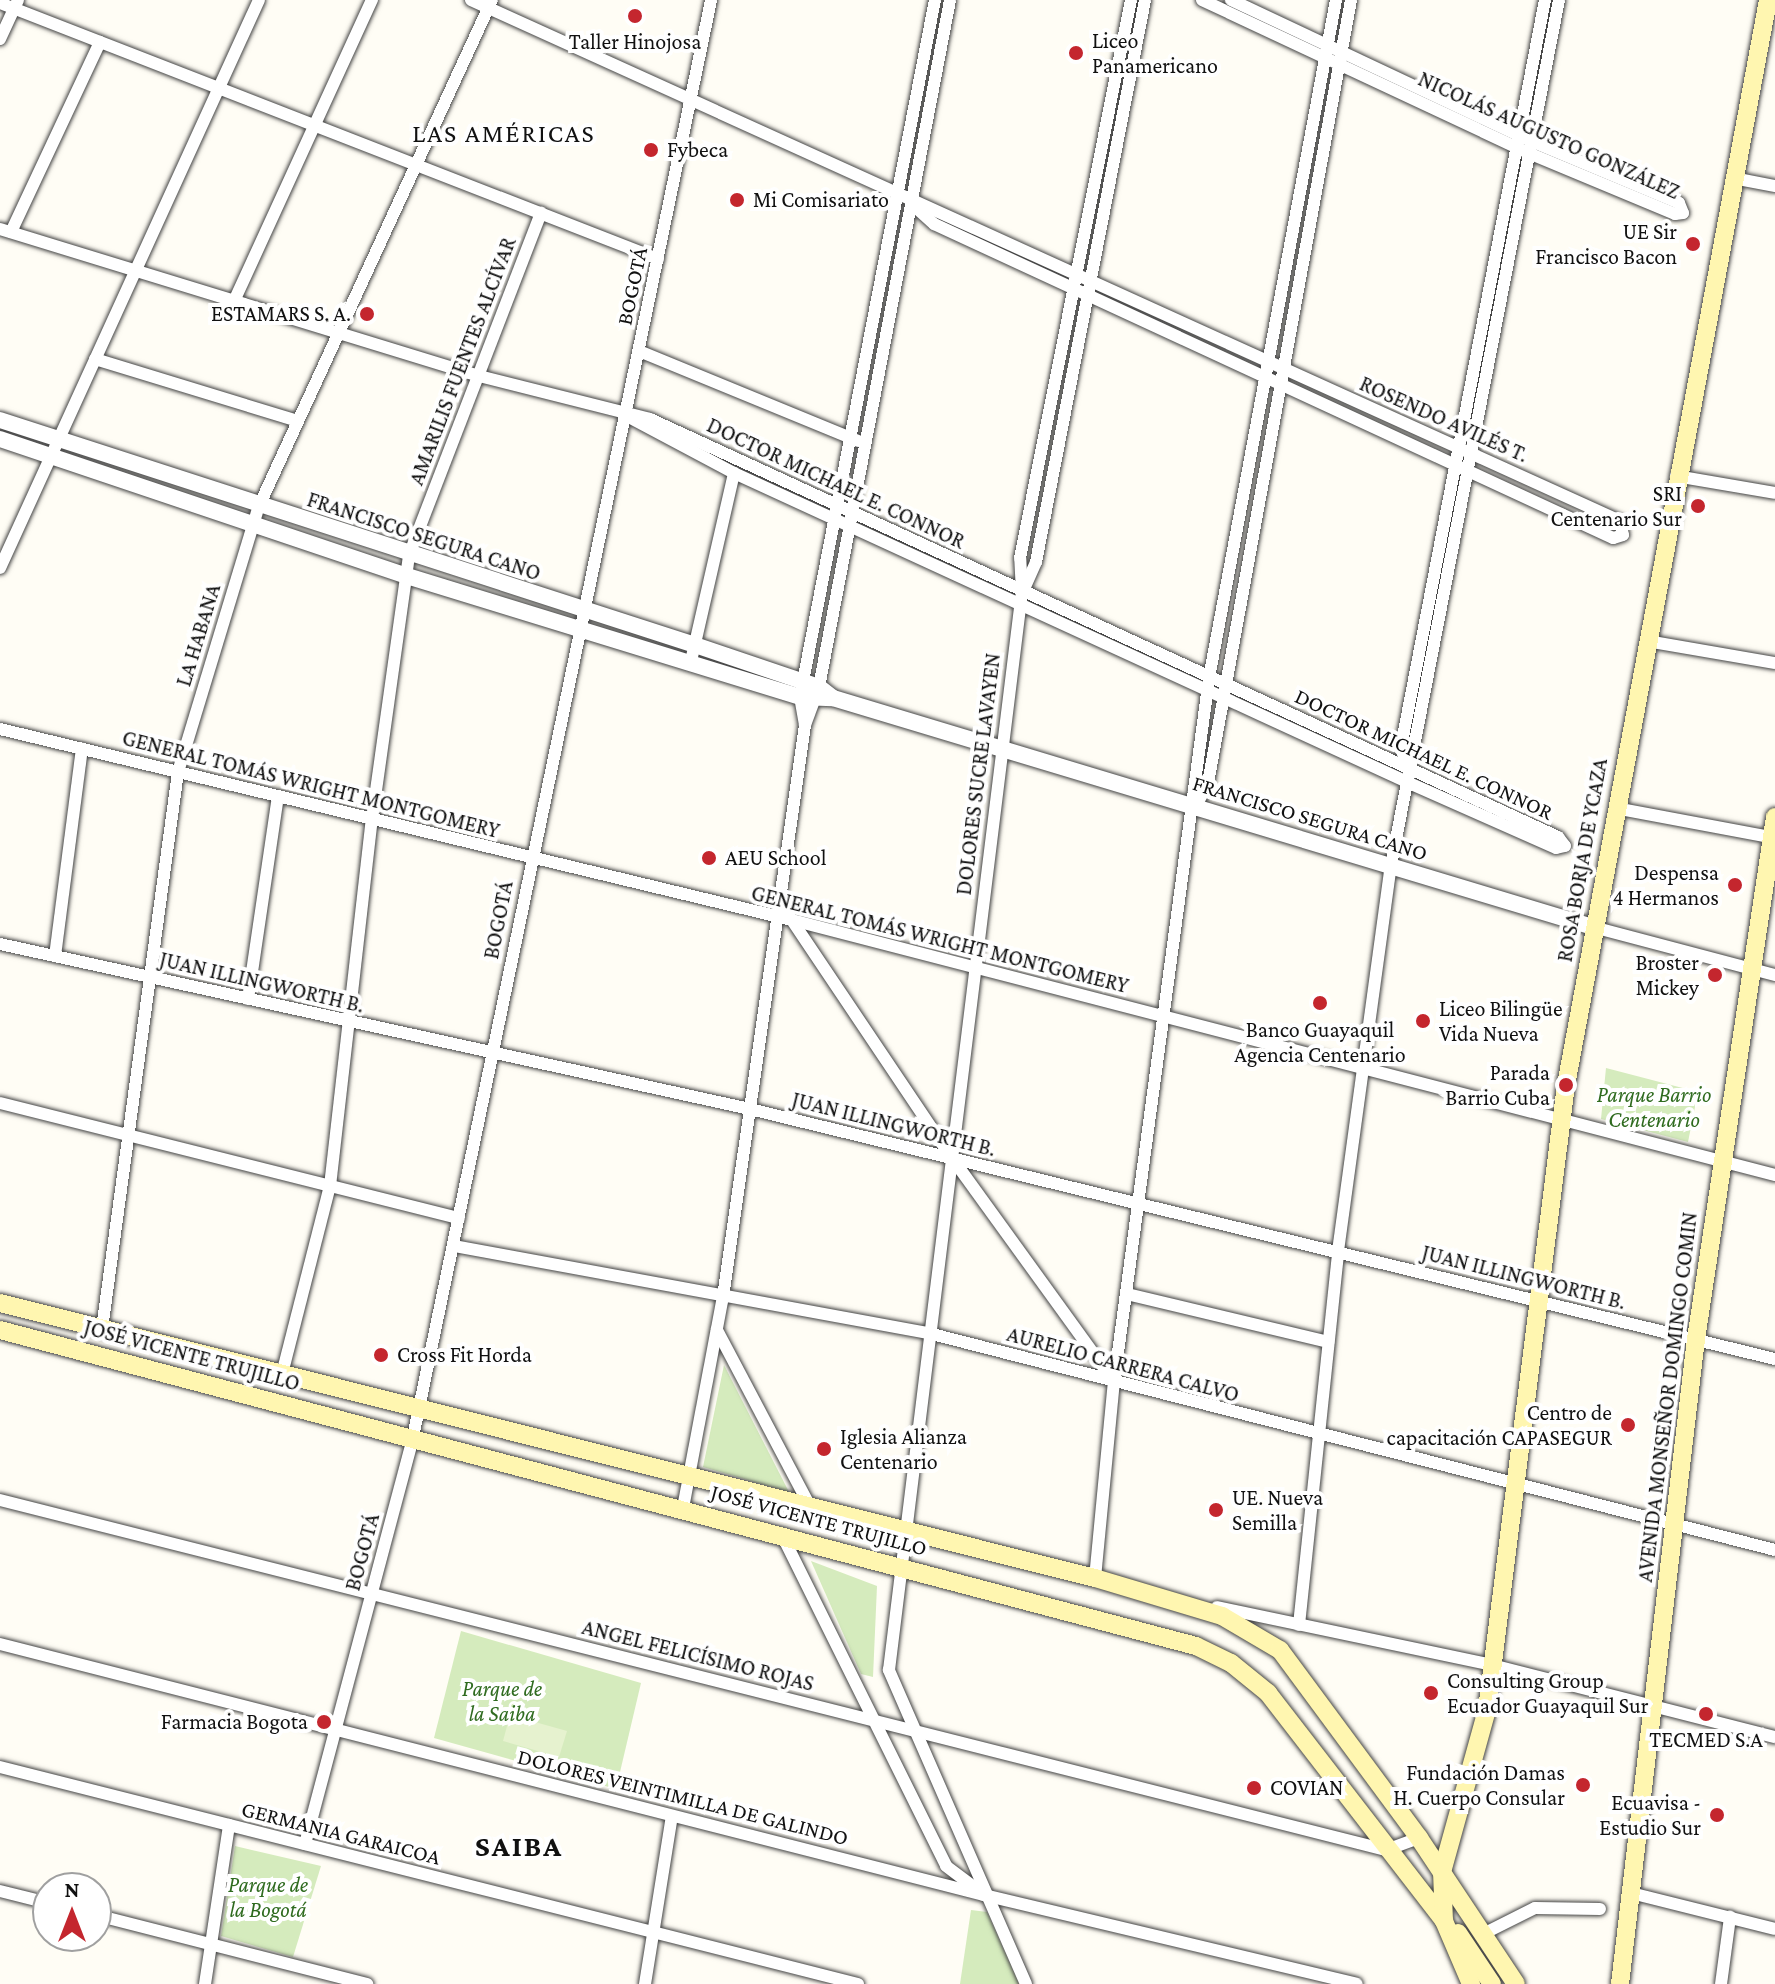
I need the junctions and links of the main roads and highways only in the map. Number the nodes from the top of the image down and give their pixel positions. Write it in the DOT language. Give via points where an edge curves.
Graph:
graph roads {
  1 [pos="1768,0"];
  2 [pos="1775,817"];
  3 [pos="1773,838"];
  4 [pos="0,1303"];
  5 [pos="0,1330"];
  6 [pos="1442,1872"];
  7 [pos="1444,1921"];
  8 [pos="1471,1984"];
  9 [pos="1492,1984"];
  10 [pos="1516,1984"];
  11 [pos="1620,1984"];
  1 -- 6 [label="main road, ROSA BORJA DE YCAZA" via="1593,927 1478,1753"];
  2 -- 3 [label="main road, AVENIDA MONSEÑOR DOMINGO COMIN"];
  3 -- 11 [label="main road, AVENIDA MONSEÑOR DOMINGO COMIN" via="1748,968 1696,1339"];
  4 -- 6 [label="main road, JOSÉ VICENTE TRUJILLO" via="1150,1592 1222,1616 1280,1650"];
  5 -- 7 [label="main road, JOSÉ VICENTE TRUJILLO" via="1157,1632 1231,1663 1268,1693"];
  6 -- 7 [label="main road, ROSA BORJA DE YCAZA"];
  6 -- 10 [label="main road, JOSÉ VICENTE TRUJILLO"];
  7 -- 8 [label="main road, JOSÉ VICENTE TRUJILLO"];
  7 -- 9 [label="main road" via="1484,1966"];
}
